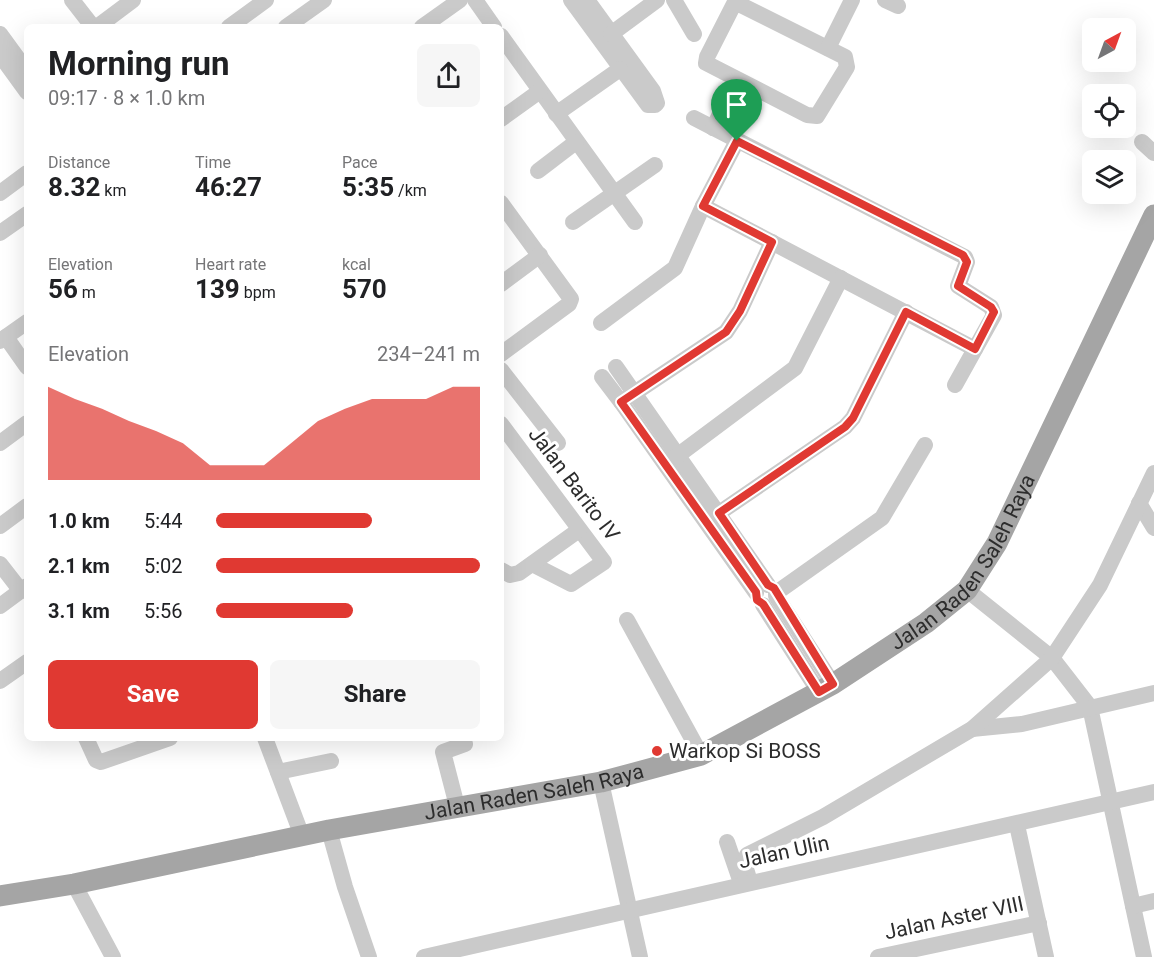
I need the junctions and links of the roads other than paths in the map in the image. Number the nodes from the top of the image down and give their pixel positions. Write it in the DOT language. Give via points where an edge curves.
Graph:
graph roads {
  1 [pos="72,0"];
  2 [pos="133,0"];
  3 [pos="266,0"];
  4 [pos="324,0"];
  5 [pos="460,0"];
  6 [pos="475,0"];
  7 [pos="571,0"];
  8 [pos="587,0"];
  9 [pos="657,0"];
  10 [pos="674,0"];
  11 [pos="852,0"];
  12 [pos="736,1"];
  13 [pos="92,24"];
  14 [pos="99,24"];
  15 [pos="233,24"];
  16 [pos="290,24"];
  17 [pos="426,24"];
  18 [pos="491,24"];
  19 [pos="0,34"];
  20 [pos="611,34"];
  21 [pos="694,34"];
  22 [pos="504,42"];
  23 [pos="828,48"];
  24 [pos="0,55"];
  25 [pos="24,67"];
  26 [pos="621,69"];
  27 [pos="737,80"];
  28 [pos="24,88"];
  29 [pos="540,91"];
  30 [pos="556,114"];
  31 [pos="504,117"];
  32 [pos="694,118"];
  33 [pos="713,129"];
  34 [pos="737,141"];
  35 [pos="576,142"];
  36 [pos="655,165"];
  37 [pos="538,171"];
  38 [pos="24,175"];
  39 [pos="0,193"];
  40 [pos="613,195"];
  41 [pos="703,206"];
  42 [pos="504,207"];
  43 [pos="1154,215"];
  44 [pos="24,216"];
  45 [pos="573,222"];
  46 [pos="635,222"];
  47 [pos="0,234"];
  48 [pos="772,242"];
  49 [pos="540,255"];
  50 [pos="842,278"];
  51 [pos="504,282"];
  52 [pos="906,312"];
  53 [pos="601,323"];
  54 [pos="24,324"];
  55 [pos="3,339"];
  56 [pos="975,349"];
  57 [pos="504,352"];
  58 [pos="24,364"];
  59 [pos="616,367"];
  60 [pos="504,374"];
  61 [pos="602,377"];
  62 [pos="955,385"];
  63 [pos="628,398"];
  64 [pos="24,425"];
  65 [pos="504,428"];
  66 [pos="0,443"];
  67 [pos="558,443"];
  68 [pos="926,445"];
  69 [pos="672,460"];
  70 [pos="1154,473"];
  71 [pos="1139,503"];
  72 [pos="24,508"];
  73 [pos="719,513"];
  74 [pos="0,526"];
  75 [pos="1154,528"];
  76 [pos="579,530"];
  77 [pos="0,564"];
  78 [pos="532,564"];
  79 [pos="504,571"];
  80 [pos="24,589"];
  81 [pos="967,590"];
  82 [pos="768,593"];
  83 [pos="0,606"];
  84 [pos="627,620"];
  85 [pos="1052,658"];
  86 [pos="24,664"];
  87 [pos="0,681"];
  88 [pos="826,688"];
  89 [pos="1154,693"];
  90 [pos="1090,707"];
  91 [pos="972,729"];
  92 [pos="87,741"];
  93 [pos="161,741"];
  94 [pos="267,741"];
  95 [pos="465,744"];
  96 [pos="701,755"];
  97 [pos="331,761"];
  98 [pos="278,772"];
  99 [pos="602,782"];
  100 [pos="1154,792"];
  101 [pos="1111,803"];
  102 [pos="457,806"];
  103 [pos="1017,825"];
  104 [pos="329,830"];
  105 [pos="302,836"];
  106 [pos="728,842"];
  107 [pos="746,883"];
  108 [pos="74,884"];
  109 [pos="0,896"];
  110 [pos="1154,901"];
  111 [pos="1133,906"];
  112 [pos="629,909"];
  113 [pos="1039,923"];
  114 [pos="113,957"];
  115 [pos="369,957"];
  116 [pos="424,957"];
  117 [pos="640,957"];
  118 [pos="878,957"];
  119 [pos="1046,957"];
  120 [pos="1144,957"];
  1 -- 13 [label="street"];
  2 -- 14 [label="street"];
  3 -- 15 [label="street"];
  4 -- 16 [label="street"];
  5 -- 17 [label="street"];
  6 -- 18 [label="street"];
  7 -- 26 [label="street"];
  8 -- 20 [label="street"];
  9 -- 20 [label="street"];
  10 -- 21 [label="street"];
  11 -- 23 [label="street"];
  12 -- 23 [label="street"];
  12 -- 27 [label="street" via="706,63"];
  19 -- 25 [label="street"];
  20 -- 26 [label="street" via="653,91 657,103 648,105"];
  22 -- 29 [label="street"];
  23 -- 27 [label="street" via="845,57 848,64 817,116 807,115"];
  24 -- 28 [label="street"];
  26 -- 30 [label="street"];
  27 -- 33 [label="street"];
  29 -- 30 [label="street"];
  29 -- 31 [label="street"];
  30 -- 35 [label="street"];
  32 -- 33 [label="street"];
  33 -- 34 [label="street"];
  34 -- 41 [label="street"];
  34 -- 56 [label="street" via="963,255 967,262 958,286 994,312"];
  35 -- 37 [label="street"];
  35 -- 40 [label="street"];
  36 -- 40 [label="street"];
  38 -- 39 [label="street"];
  40 -- 45 [label="street"];
  40 -- 46 [label="street"];
  41 -- 48 [label="street"];
  41 -- 53 [label="street" via="675,268"];
  42 -- 49 [label="street"];
  43 -- 81 [label="main road, Jalan Raden Saleh Raya" via="1000,535"];
  44 -- 47 [label="street"];
  48 -- 50 [label="street"];
  48 -- 63 [label="street" via="726,332"];
  49 -- 51 [label="street"];
  49 -- 57 [label="street" via="571,300"];
  50 -- 52 [label="street"];
  50 -- 69 [label="street" via="795,368"];
  52 -- 56 [label="street"];
  52 -- 73 [label="street" via="845,427"];
  54 -- 55 [label="street"];
  55 -- 58 [label="street"];
  56 -- 62 [label="street"];
  59 -- 63 [label="street"];
  60 -- 67 [label="street"];
  61 -- 63 [label="street"];
  63 -- 69 [label="street"];
  64 -- 66 [label="street"];
  65 -- 76 [label="street, Jalan Barito IV"];
  68 -- 82 [label="street" via="898,495 876,522"];
  69 -- 73 [label="street"];
  69 -- 82 [label="street"];
  70 -- 71 [label="street"];
  71 -- 75 [label="street"];
  71 -- 85 [label="street" via="1100,585"];
  72 -- 74 [label="street"];
  73 -- 82 [label="street"];
  76 -- 78 [label="street"];
  76 -- 78 [label="street, Jalan Barito IV" via="603,560 602,564 572,584"];
  77 -- 80 [label="street"];
  78 -- 79 [label="street" via="515,575"];
  80 -- 83 [label="street"];
  81 -- 85 [label="street"];
  81 -- 88 [label="main road, Jalan Raden Saleh Raya" via="926,623"];
  82 -- 88 [label="street"];
  84 -- 96 [label="street"];
  85 -- 90 [label="street"];
  85 -- 91 [label="street"];
  86 -- 87 [label="street"];
  88 -- 96 [label="main road, Jalan Raden Saleh Raya"];
  89 -- 90 [label="street"];
  90 -- 91 [label="street" via="1022,724"];
  90 -- 101 [label="street"];
  91 -- 107 [label="street" via="823,816 747,855"];
  92 -- 93 [label="street" via="96,760 101,762"];
  94 -- 98 [label="street"];
  95 -- 102 [label="street" via="443,752"];
  96 -- 99 [label="main road, Jalan Raden Saleh Raya"];
  97 -- 98 [label="street"];
  98 -- 105 [label="street"];
  99 -- 102 [label="main road, Jalan Raden Saleh Raya"];
  99 -- 112 [label="street"];
  100 -- 101 [label="street, Jalan Ulin"];
  101 -- 103 [label="street, Jalan Ulin"];
  101 -- 111 [label="street"];
  102 -- 104 [label="main road, Jalan Raden Saleh Raya"];
  103 -- 107 [label="street, Jalan Ulin"];
  103 -- 113 [label="street"];
  104 -- 105 [label="main road, Jalan Raden Saleh Raya"];
  104 -- 115 [label="street"];
  105 -- 108 [label="main road, Jalan Raden Saleh Raya"];
  106 -- 107 [label="street"];
  107 -- 112 [label="street, Jalan Ulin"];
  108 -- 109 [label="main road, Jalan Raden Saleh Raya"];
  108 -- 114 [label="street"];
  110 -- 111 [label="street"];
  111 -- 120 [label="street"];
  112 -- 116 [label="street, Jalan Ulin"];
  112 -- 117 [label="street"];
  113 -- 118 [label="street, Jalan Aster VIII"];
  113 -- 119 [label="street"];
}
